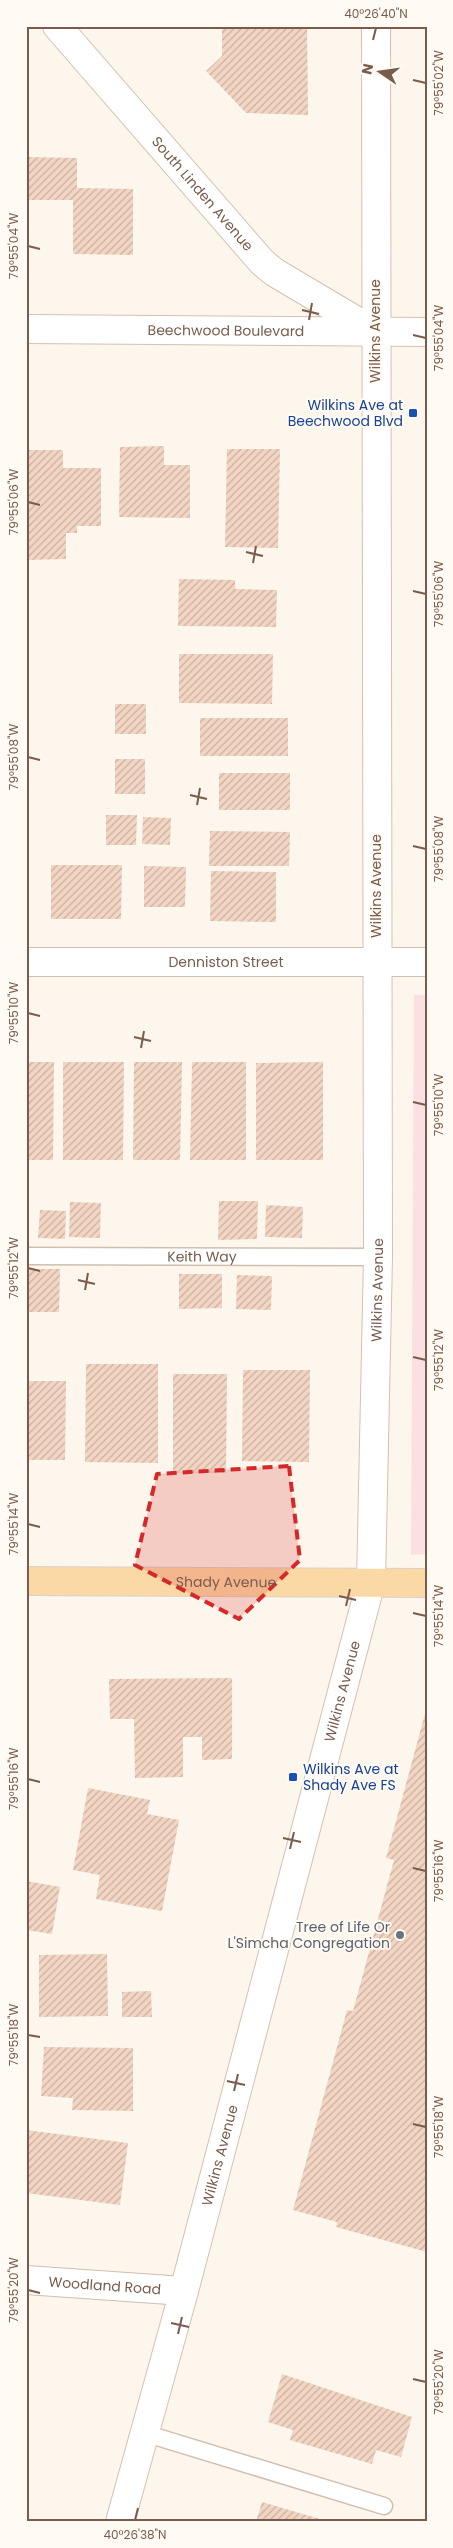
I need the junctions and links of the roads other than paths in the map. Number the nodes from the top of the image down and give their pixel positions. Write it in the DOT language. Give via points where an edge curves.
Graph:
graph roads {
  1 [pos="57,26"];
  2 [pos="376,26"];
  3 [pos="26,329"];
  4 [pos="375,332"];
  5 [pos="427,332"];
  6 [pos="26,962"];
  7 [pos="377,962"];
  8 [pos="427,962"];
  9 [pos="26,1256"];
  10 [pos="378,1257"];
  11 [pos="26,1581"];
  12 [pos="371,1582"];
  13 [pos="427,1583"];
  14 [pos="26,2280"];
  15 [pos="184,2291"];
  16 [pos="144,2433"];
  17 [pos="384,2506"];
  18 [pos="120,2522"];
  1 -- 4 [label="main road, South Linden Avenue" via="262,262"];
  2 -- 4 [label="main road, Wilkins Avenue"];
  3 -- 4 [label="main road, Beechwood Boulevard"];
  4 -- 5 [label="main road, Beechwood Boulevard"];
  4 -- 7 [label="main road, Wilkins Avenue"];
  6 -- 7 [label="main road, Denniston Street"];
  7 -- 8 [label="main road, Denniston Street"];
  7 -- 10 [label="main road, Wilkins Avenue"];
  9 -- 10 [label="lane, Keith Way"];
  10 -- 12 [label="main road, Wilkins Avenue"];
  11 -- 12 [label="main road, Shady Avenue"];
  12 -- 13 [label="main road, Shady Avenue"];
  12 -- 15 [label="main road, Wilkins Avenue"];
  14 -- 15 [label="main road, Woodland Road"];
  15 -- 16 [label="main road, Wilkins Avenue"];
  16 -- 17 [label="lane"];
  16 -- 18 [label="main road, Wilkins Avenue"];
}
